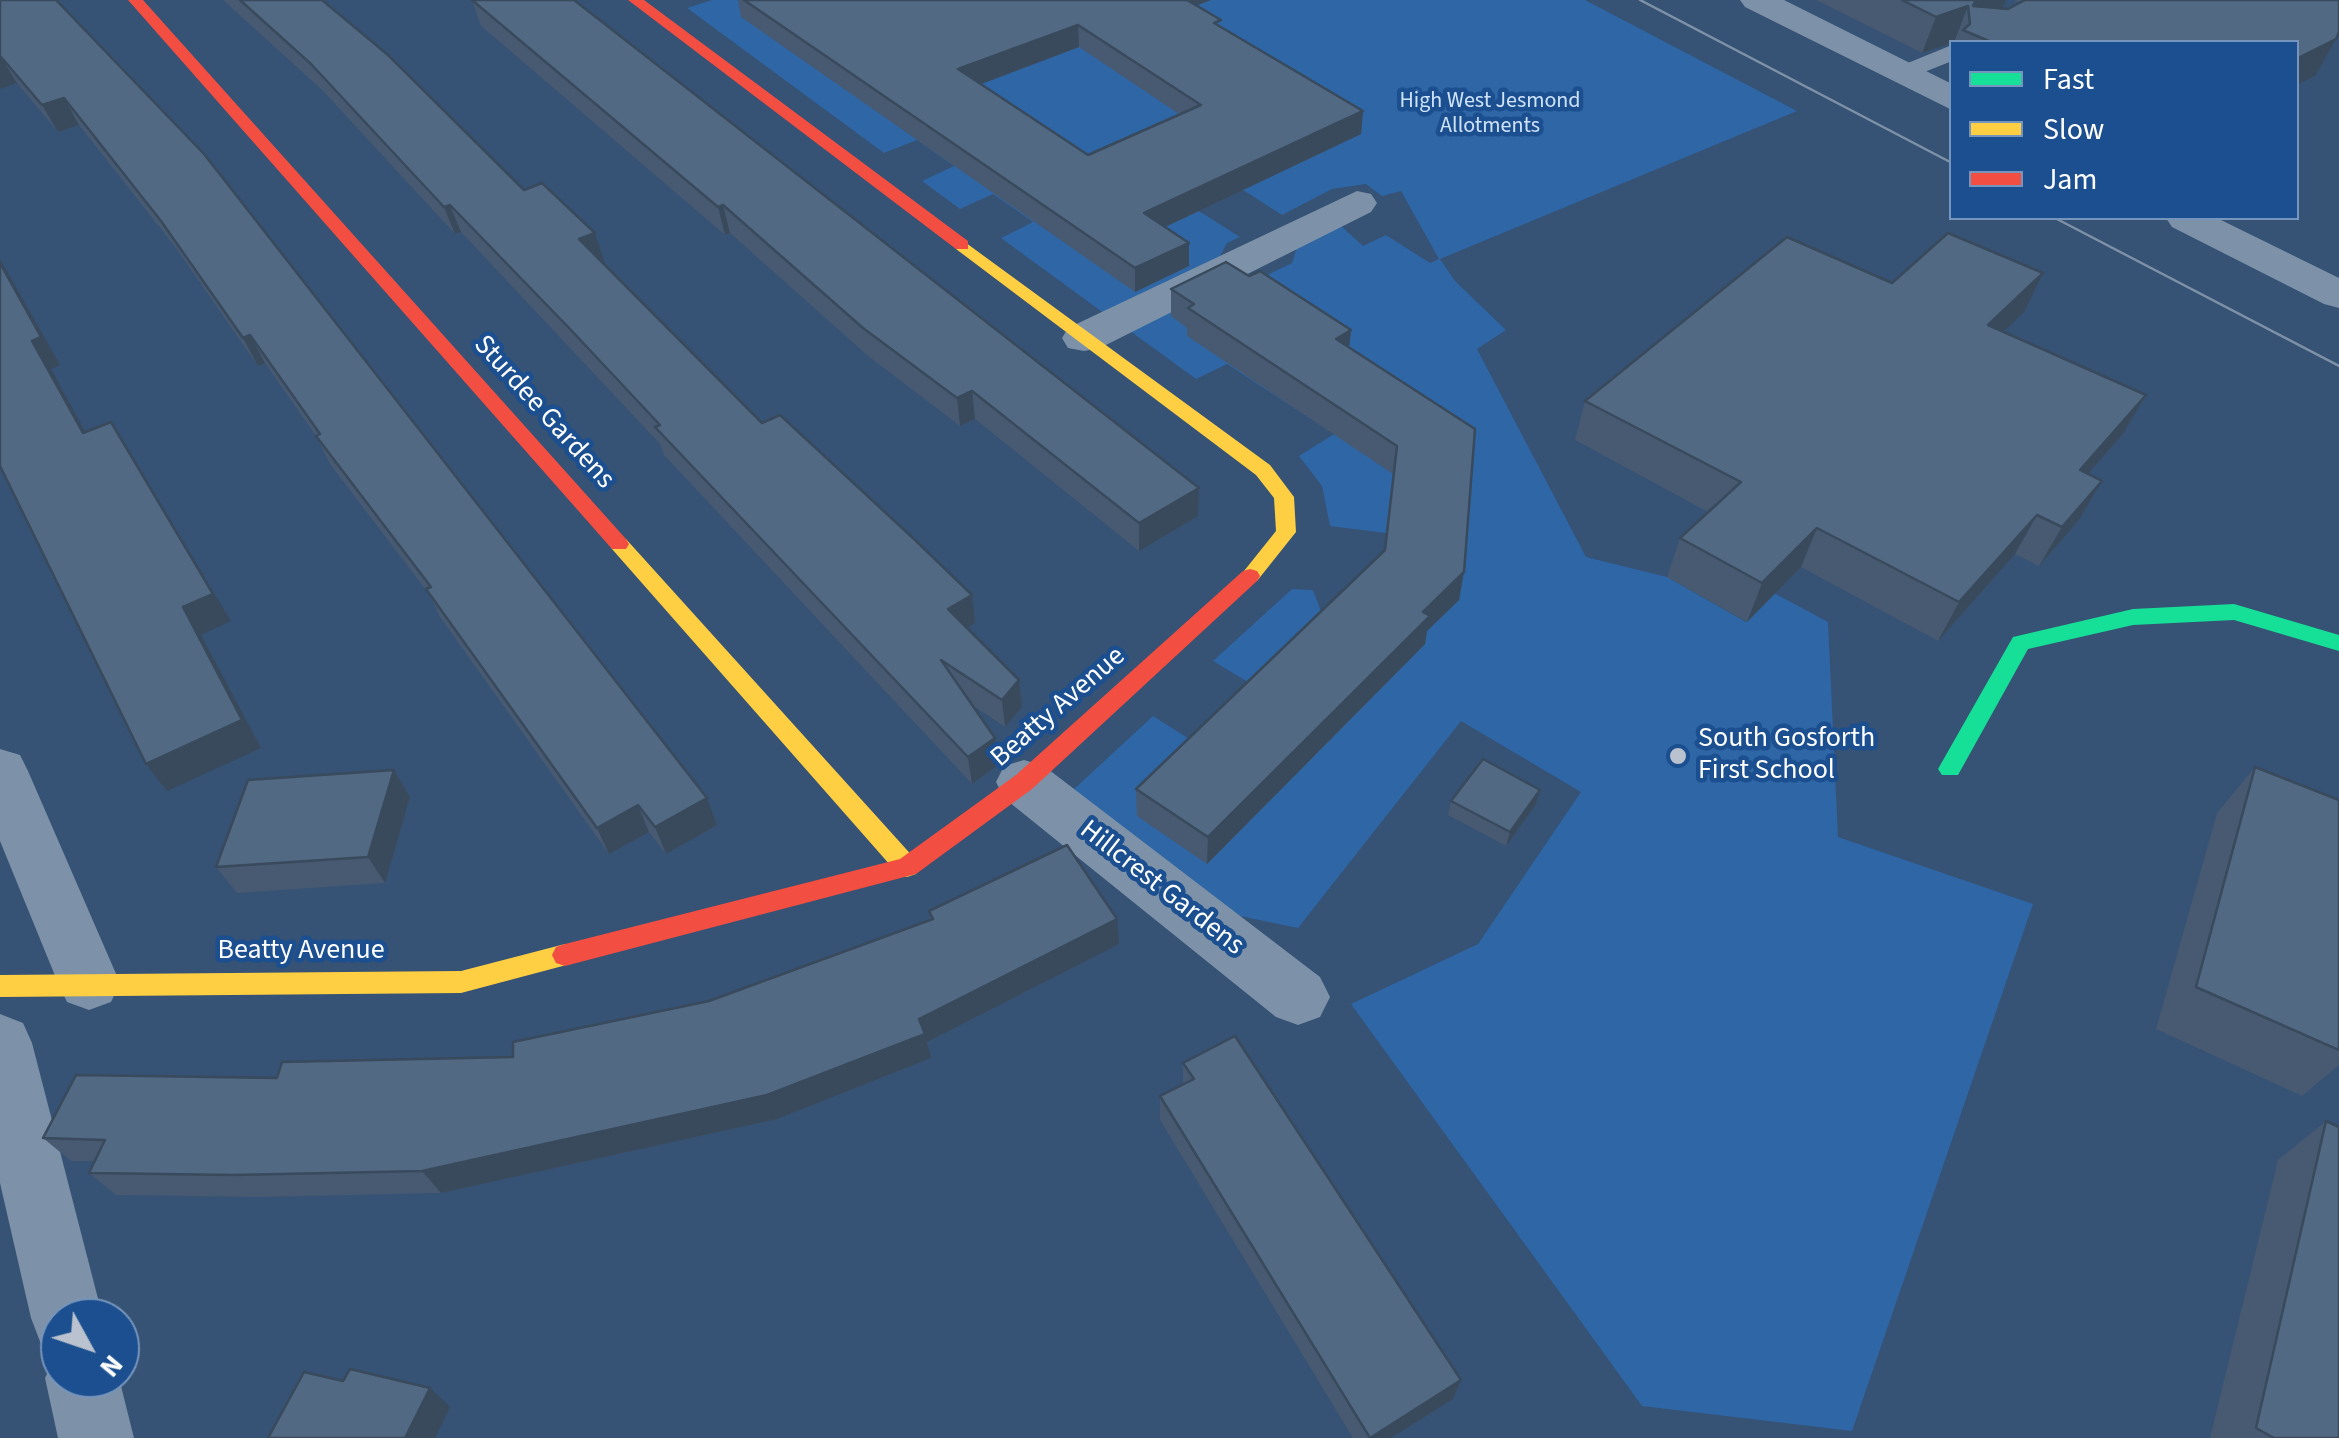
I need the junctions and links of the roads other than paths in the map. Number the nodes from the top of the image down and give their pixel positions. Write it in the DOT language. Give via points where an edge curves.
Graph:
graph roads {
  1 [pos="135,0"];
  2 [pos="635,0"];
  3 [pos="1756,0"];
  4 [pos="1949,53"];
  5 [pos="1902,74"];
  6 [pos="1949,98"];
  7 [pos="1356,203"];
  8 [pos="2190,220"];
  9 [pos="2339,294"];
  10 [pos="1084,338"];
  11 [pos="2339,643"];
  12 [pos="1950,769"];
  13 [pos="0,771"];
  14 [pos="1024,782"];
  15 [pos="907,866"];
  16 [pos="89,983"];
  17 [pos="0,986"];
  18 [pos="1298,998"];
  19 [pos="0,1044"];
  20 [pos="62,1298"];
  21 [pos="87,1398"];
  22 [pos="96,1438"];
  1 -- 15 [label="street, Sturdee Gardens"];
  2 -- 10 [label="street, Beatty Avenue"];
  3 -- 5 [label="street"];
  4 -- 5 [label="lane"];
  5 -- 6 [label="street"];
  7 -- 10 [label="street"];
  8 -- 9 [label="street"];
  10 -- 14 [label="street, Beatty Avenue" via="1262,470 1284,497 1286,532 1264,563"];
  11 -- 12 [label="street" via="2234,612 2133,617 2022,642"];
  13 -- 16 [label="street"];
  14 -- 15 [label="street, Beatty Avenue"];
  14 -- 18 [label="street, Hillcrest Gardens"];
  15 -- 16 [label="street, Beatty Avenue" via="461,982"];
  16 -- 17 [label="street, Beatty Avenue"];
  19 -- 20 [label="street"];
  21 -- 22 [label="street"];
}
